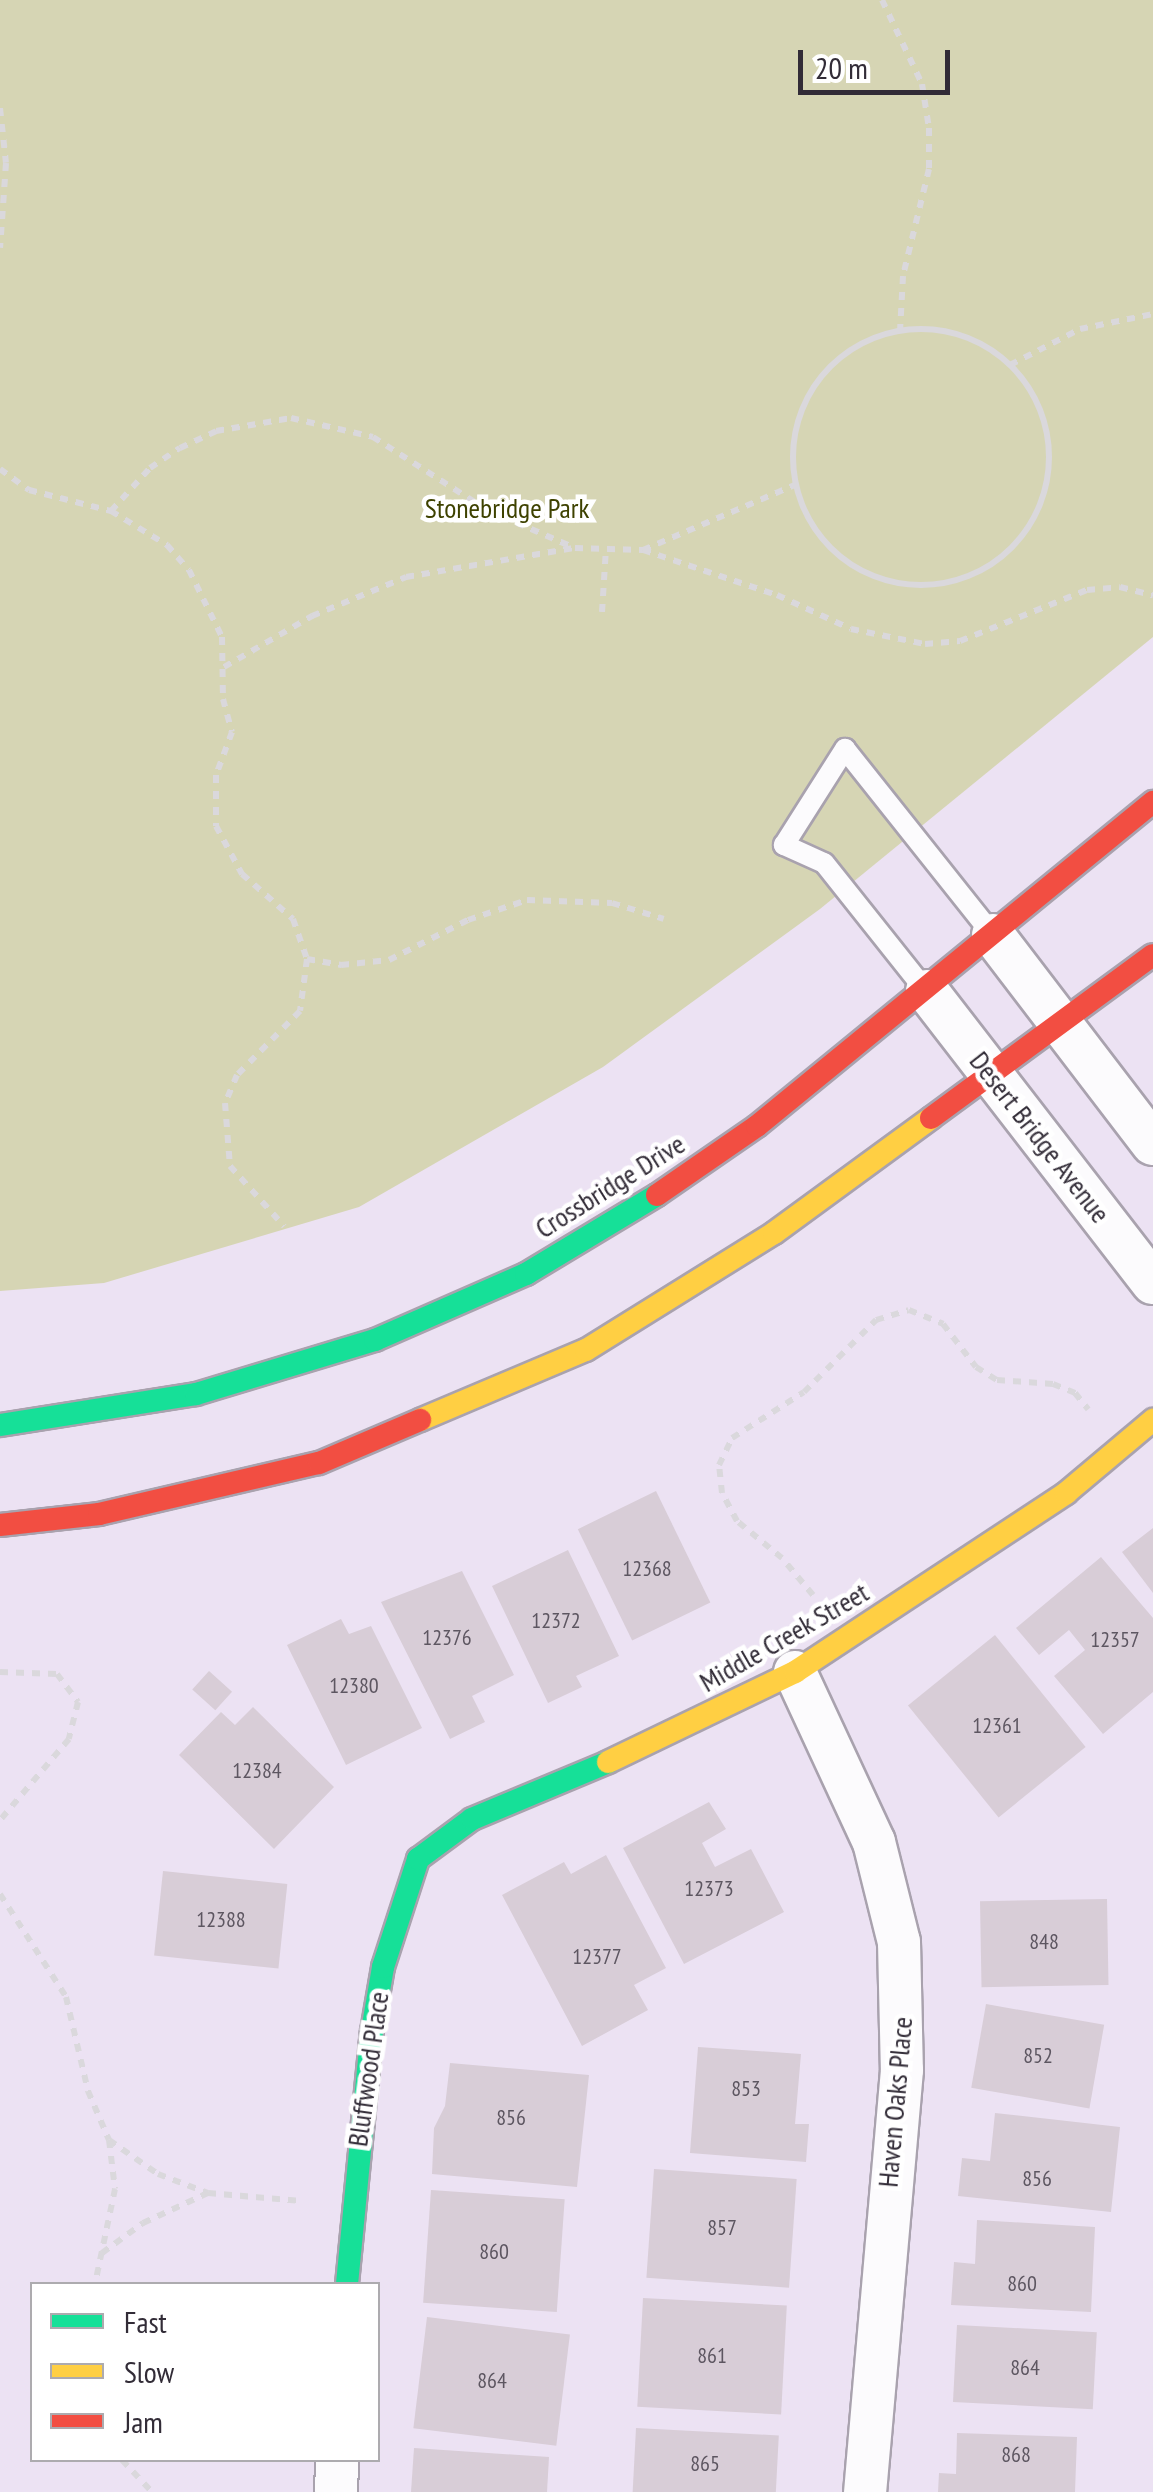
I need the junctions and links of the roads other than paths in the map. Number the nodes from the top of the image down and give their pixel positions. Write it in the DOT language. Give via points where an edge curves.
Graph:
graph roads {
  1 [pos="1153,802"];
  2 [pos="993,935"];
  3 [pos="1153,955"];
  4 [pos="926,991"];
  5 [pos="1060,1023"];
  6 [pos="988,1071"];
  7 [pos="1153,1144"];
  8 [pos="1153,1284"];
  9 [pos="1153,1420"];
  10 [pos="0,1425"];
  11 [pos="0,1525"];
  12 [pos="795,1672"];
  13 [pos="418,1859"];
  14 [pos="347,2282"];
  15 [pos="337,2462"];
  16 [pos="336,2492"];
  17 [pos="866,2492"];
  1 -- 2 [label="street, Crossbridge Drive"];
  2 -- 4 [label="street, Crossbridge Drive"];
  2 -- 4 [label="lane" via="845,749 784,845 824,863"];
  2 -- 5 [label="street"];
  3 -- 5 [label="street"];
  4 -- 6 [label="street, Desert Bridge Avenue"];
  4 -- 10 [label="street, Crossbridge Drive" via="756,1126 609,1228 526,1274 375,1340 286,1370 196,1394"];
  5 -- 6 [label="street"];
  5 -- 7 [label="street"];
  6 -- 8 [label="street, Desert Bridge Avenue"];
  6 -- 11 [label="street" via="705,1279 529,1378 388,1437 244,1484 99,1514"];
  9 -- 12 [label="street, Middle Creek Street" via="1066,1493"];
  12 -- 13 [label="street, Middle Creek Street" via="610,1762 472,1819"];
  12 -- 17 [label="street, Haven Oaks Place" via="874,1842 899,1942 902,2070"];
  13 -- 14 [label="street, Bluffwood Place" via="383,1967 372,2031"];
  15 -- 16 [label="street"];
}
